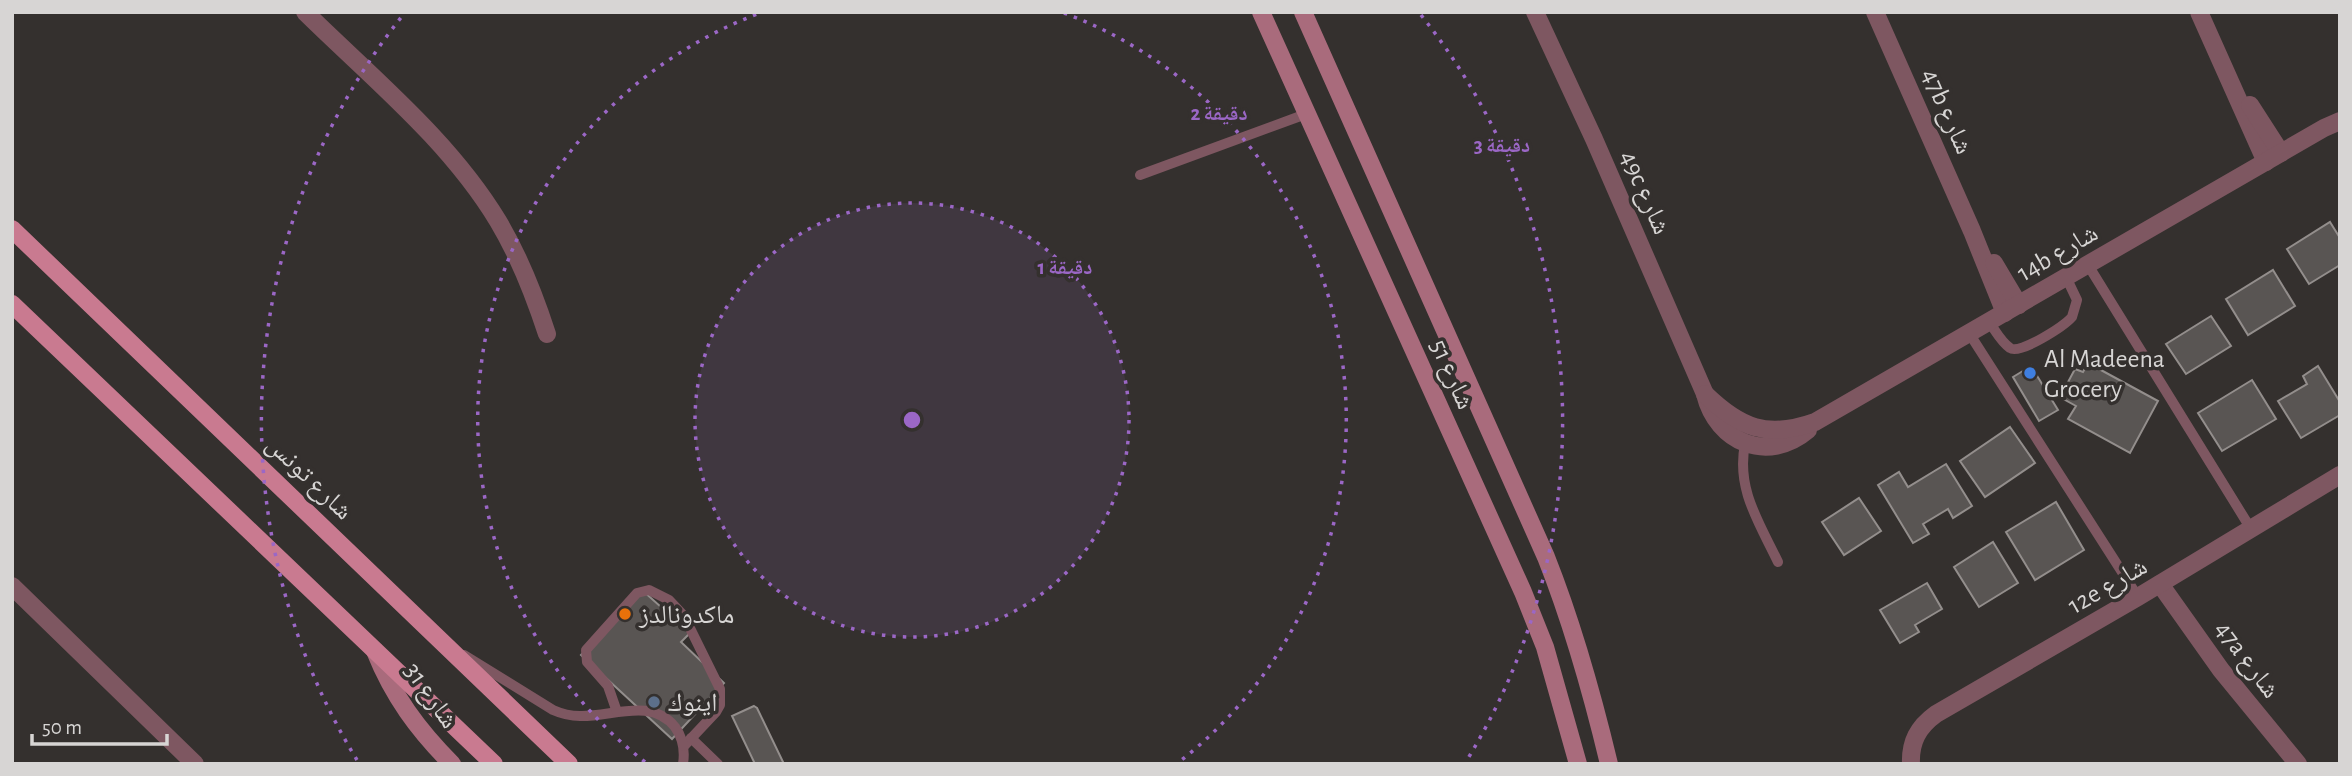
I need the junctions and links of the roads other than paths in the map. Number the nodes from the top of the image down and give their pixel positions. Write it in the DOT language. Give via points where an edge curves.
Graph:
graph roads {
  1 [pos="305,12"];
  2 [pos="1261,12"];
  3 [pos="1303,12"];
  4 [pos="1535,12"];
  5 [pos="1875,12"];
  6 [pos="2199,12"];
  7 [pos="1306,114"];
  8 [pos="2340,116"];
  9 [pos="2332,125"];
  10 [pos="2274,157"];
  11 [pos="1140,175"];
  12 [pos="12,229"];
  13 [pos="2088,265"];
  14 [pos="2066,277"];
  15 [pos="12,304"];
  16 [pos="2004,313"];
  17 [pos="1969,333"];
  18 [pos="547,334"];
  19 [pos="1748,435"];
  20 [pos="2340,475"];
  21 [pos="2251,529"];
  22 [pos="1777,562"];
  23 [pos="2160,584"];
  24 [pos="12,586"];
  25 [pos="2138,597"];
  26 [pos="446,643"];
  27 [pos="375,651"];
  28 [pos="617,712"];
  29 [pos="688,742"];
  30 [pos="1912,756"];
  31 [pos="195,764"];
  32 [pos="452,764"];
  33 [pos="494,764"];
  34 [pos="569,764"];
  35 [pos="684,764"];
  36 [pos="718,764"];
  37 [pos="1578,764"];
  38 [pos="1609,764"];
  39 [pos="2298,764"];
  1 -- 18 [label="street" via="468,178 513,247"];
  2 -- 7 [label="street, شارع 51"];
  3 -- 38 [label="street, شارع 51" via="1546,557 1575,635"];
  4 -- 19 [label="street, 49c شارع" via="1705,394"];
  5 -- 16 [label="street, 47b شارع"];
  6 -- 10 [label="street" via="2227,75"];
  7 -- 11 [label="lane"];
  7 -- 37 [label="street, شارع 51" via="1523,592 1545,647"];
  8 -- 9 [label="street, 14b شارع"];
  9 -- 10 [label="street, 14b شارع"];
  10 -- 13 [label="street, 14b شارع"];
  12 -- 26 [label="main road, شارع تونس"];
  13 -- 14 [label="street, 14b شارع"];
  13 -- 21 [label="lane"];
  14 -- 16 [label="street, 14b شارع"];
  14 -- 16 [label="lane" via="2077,300 2075,312 2025,347 2008,347"];
  15 -- 27 [label="main road"];
  16 -- 17 [label="street, 14b شارع"];
  17 -- 19 [label="street, 14b شارع" via="1815,422"];
  17 -- 25 [label="lane"];
  19 -- 22 [label="lane" via="1742,480"];
  20 -- 21 [label="street, 12e شارع"];
  21 -- 23 [label="street, 12e شارع"];
  23 -- 25 [label="street, 12e شارع"];
  23 -- 39 [label="street, 47a شارع" via="2221,670"];
  24 -- 31 [label="street"];
  25 -- 30 [label="street, 12e شارع" via="1936,714 1920,727"];
  26 -- 28 [label="lane" via="553,710 578,717"];
  26 -- 34 [label="main road, شارع تونس"];
  27 -- 32 [label="street, شارع 31" via="401,704"];
  27 -- 33 [label="main road"];
  28 -- 29 [label="lane" via="637,709 659,714"];
  28 -- 29 [label="lane" via="608,685 587,662 586,650 637,593 649,590 684,615 720,689 716,712"];
  29 -- 35 [label="lane"];
  29 -- 36 [label="lane"];
}
